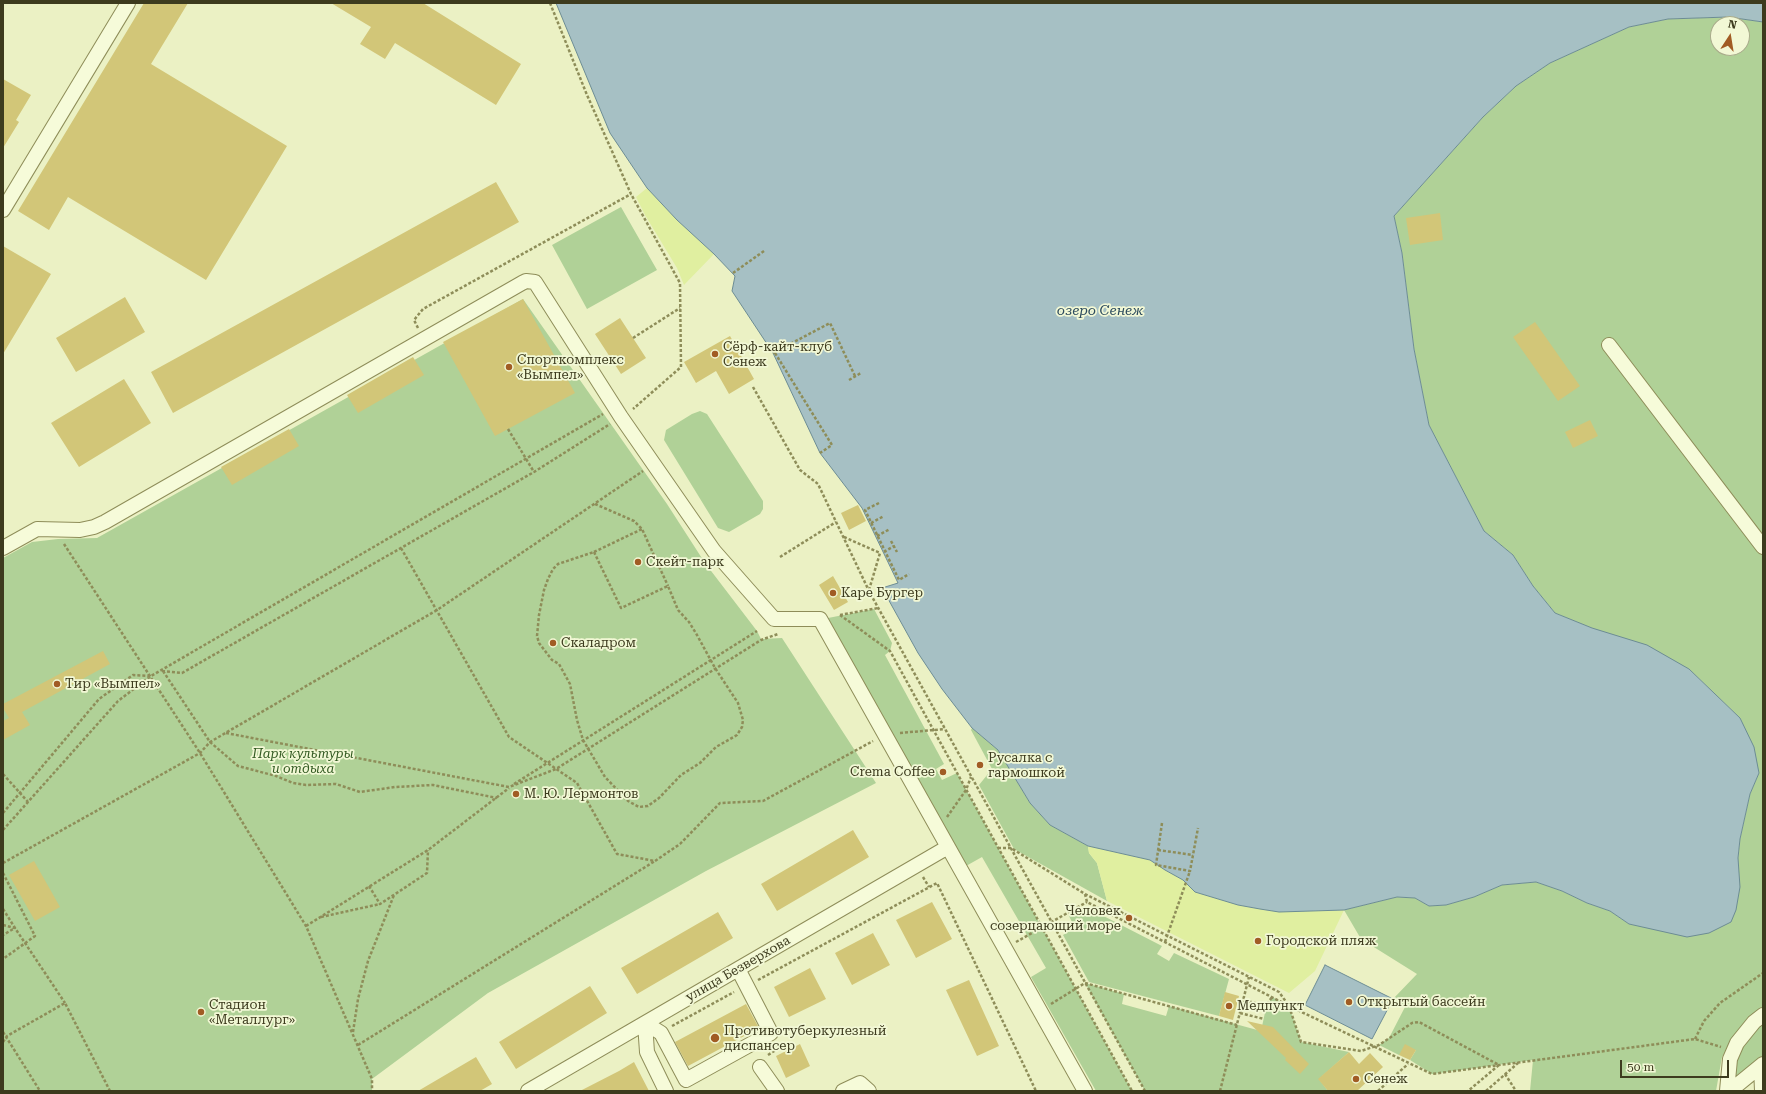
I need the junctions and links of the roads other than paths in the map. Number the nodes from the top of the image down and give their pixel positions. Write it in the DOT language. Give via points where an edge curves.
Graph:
graph roads {
  1 [pos="128,3"];
  2 [pos="3,210"];
  3 [pos="1609,345"];
  4 [pos="1763,547"];
  5 [pos="3,548"];
  6 [pos="948,847"];
  7 [pos="738,968"];
  8 [pos="1763,1015"];
  9 [pos="646,1022"];
  10 [pos="1762,1065"];
  11 [pos="760,1067"];
  12 [pos="528,1091"];
  13 [pos="666,1091"];
  14 [pos="777,1091"];
  15 [pos="843,1091"];
  16 [pos="869,1091"];
  17 [pos="1085,1091"];
  18 [pos="1728,1091"];
  19 [pos="1762,1091"];
  1 -- 2 [label="street"];
  3 -- 4 [label="street"];
  5 -- 6 [label="street" via="37,529 86,529 105,522 522,283 534,282 618,412 714,551 774,619 820,620"];
  6 -- 7 [label="street, улица Безверхова"];
  6 -- 17 [label="street"];
  7 -- 9 [label="street, улица Безверхова"];
  7 -- 9 [label="street" via="771,1033 686,1080 661,1033"];
  8 -- 18 [label="street" via="1741,1037 1733,1051 1728,1067"];
  9 -- 12 [label="street, улица Безверхова"];
  9 -- 13 [label="street" via="647,1052"];
  10 -- 18 [label="street"];
  10 -- 19 [label="street"];
  11 -- 14 [label="street"];
  15 -- 16 [label="street" via="860,1083"];
}
